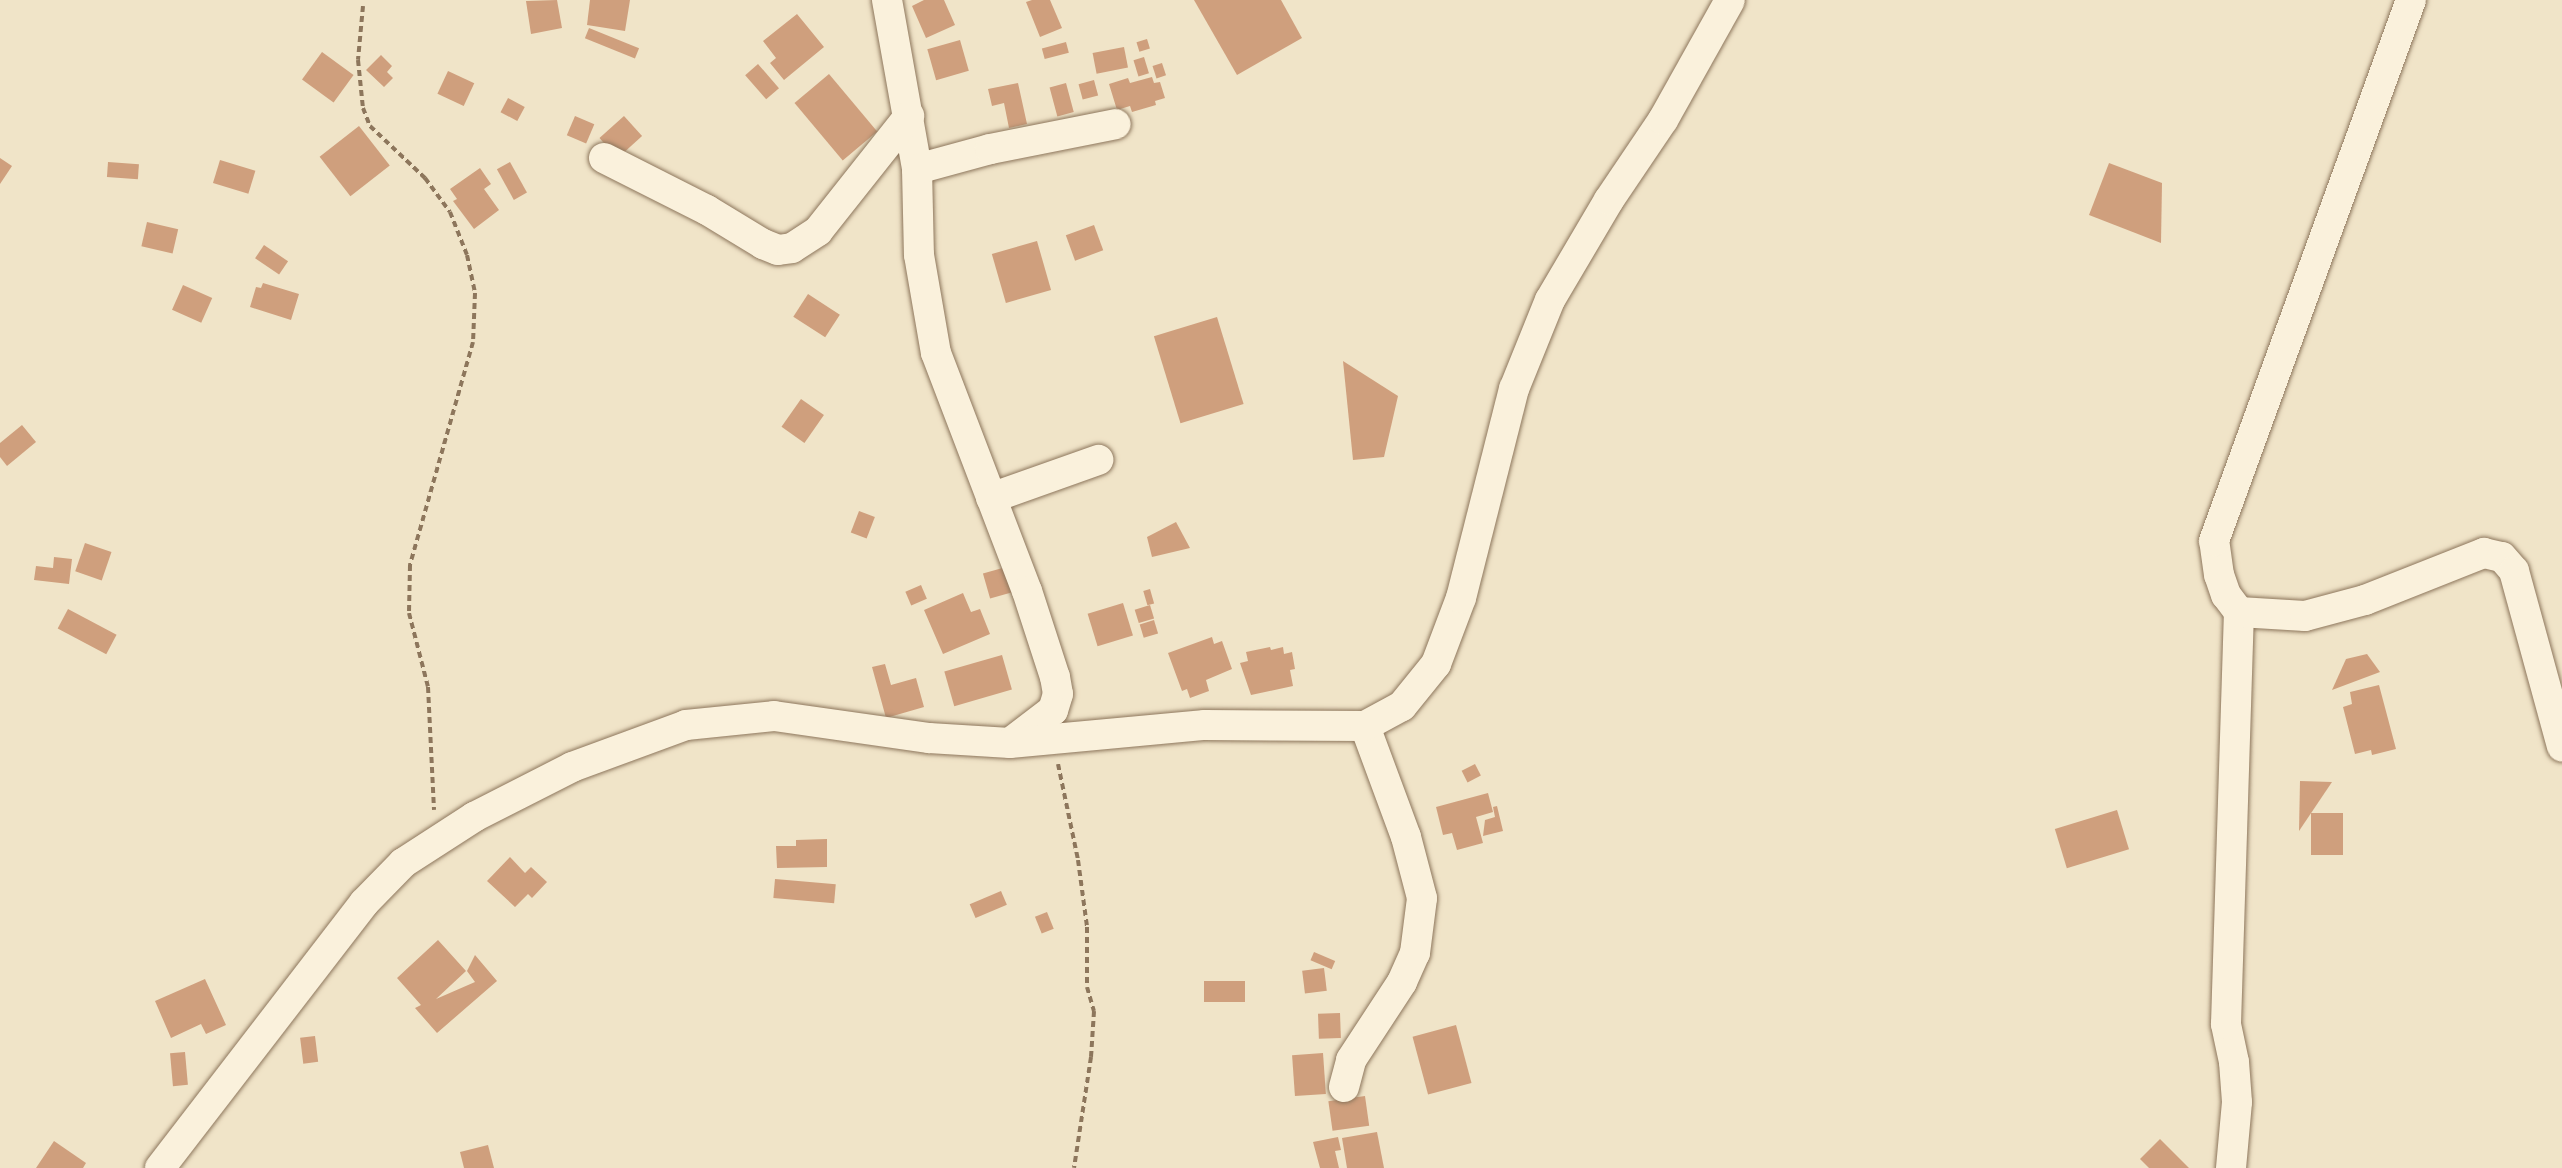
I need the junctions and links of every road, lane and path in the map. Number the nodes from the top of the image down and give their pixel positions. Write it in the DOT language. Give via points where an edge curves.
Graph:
graph roads {
  1 [pos="887,0"];
  2 [pos="1730,0"];
  3 [pos="2411,0"];
  4 [pos="363,6"];
  5 [pos="909,116"];
  6 [pos="1116,124"];
  7 [pos="604,158"];
  8 [pos="917,169"];
  9 [pos="1098,460"];
  10 [pos="991,498"];
  11 [pos="2239,612"];
  12 [pos="1365,726"];
  13 [pos="1054,741"];
  14 [pos="1010,743"];
  15 [pos="2562,747"];
  16 [pos="436,840"];
  17 [pos="1344,1087"];
  18 [pos="160,1168"];
  19 [pos="1074,1168"];
  20 [pos="2231,1168"];
  1 -- 5 [label="street"];
  2 -- 12 [label="street" via="1663,120 1550,300 1514,389 1461,598 1436,664 1402,706"];
  3 -- 11 [label="street" via="2214,541 2226,595"];
  4 -- 16 [label="path" via="358,60 370,126 425,178 450,212 475,293 473,342 410,565 409,613 428,687"];
  5 -- 7 [label="street" via="818,231 792,248 778,250"];
  5 -- 8 [label="street"];
  6 -- 8 [label="street"];
  8 -- 10 [label="street" via="919,255 936,353"];
  9 -- 10 [label="street"];
  10 -- 14 [label="street" via="1058,694 1053,710"];
  11 -- 15 [label="street" via="2305,616 2365,600 2484,553 2502,557 2514,571"];
  11 -- 20 [label="street" via="2226,1024 2237,1102"];
  12 -- 13 [label="street" via="1205,725"];
  12 -- 17 [label="street" via="1406,837 1422,898 1415,953 1358,1048"];
  13 -- 14 [label="street"];
  13 -- 19 [label="path" via="1078,860 1087,927 1087,987 1094,1011"];
  14 -- 16 [label="street" via="929,738 774,716 686,725 572,767"];
  16 -- 18 [label="street" via="403,863 364,903"];
}
